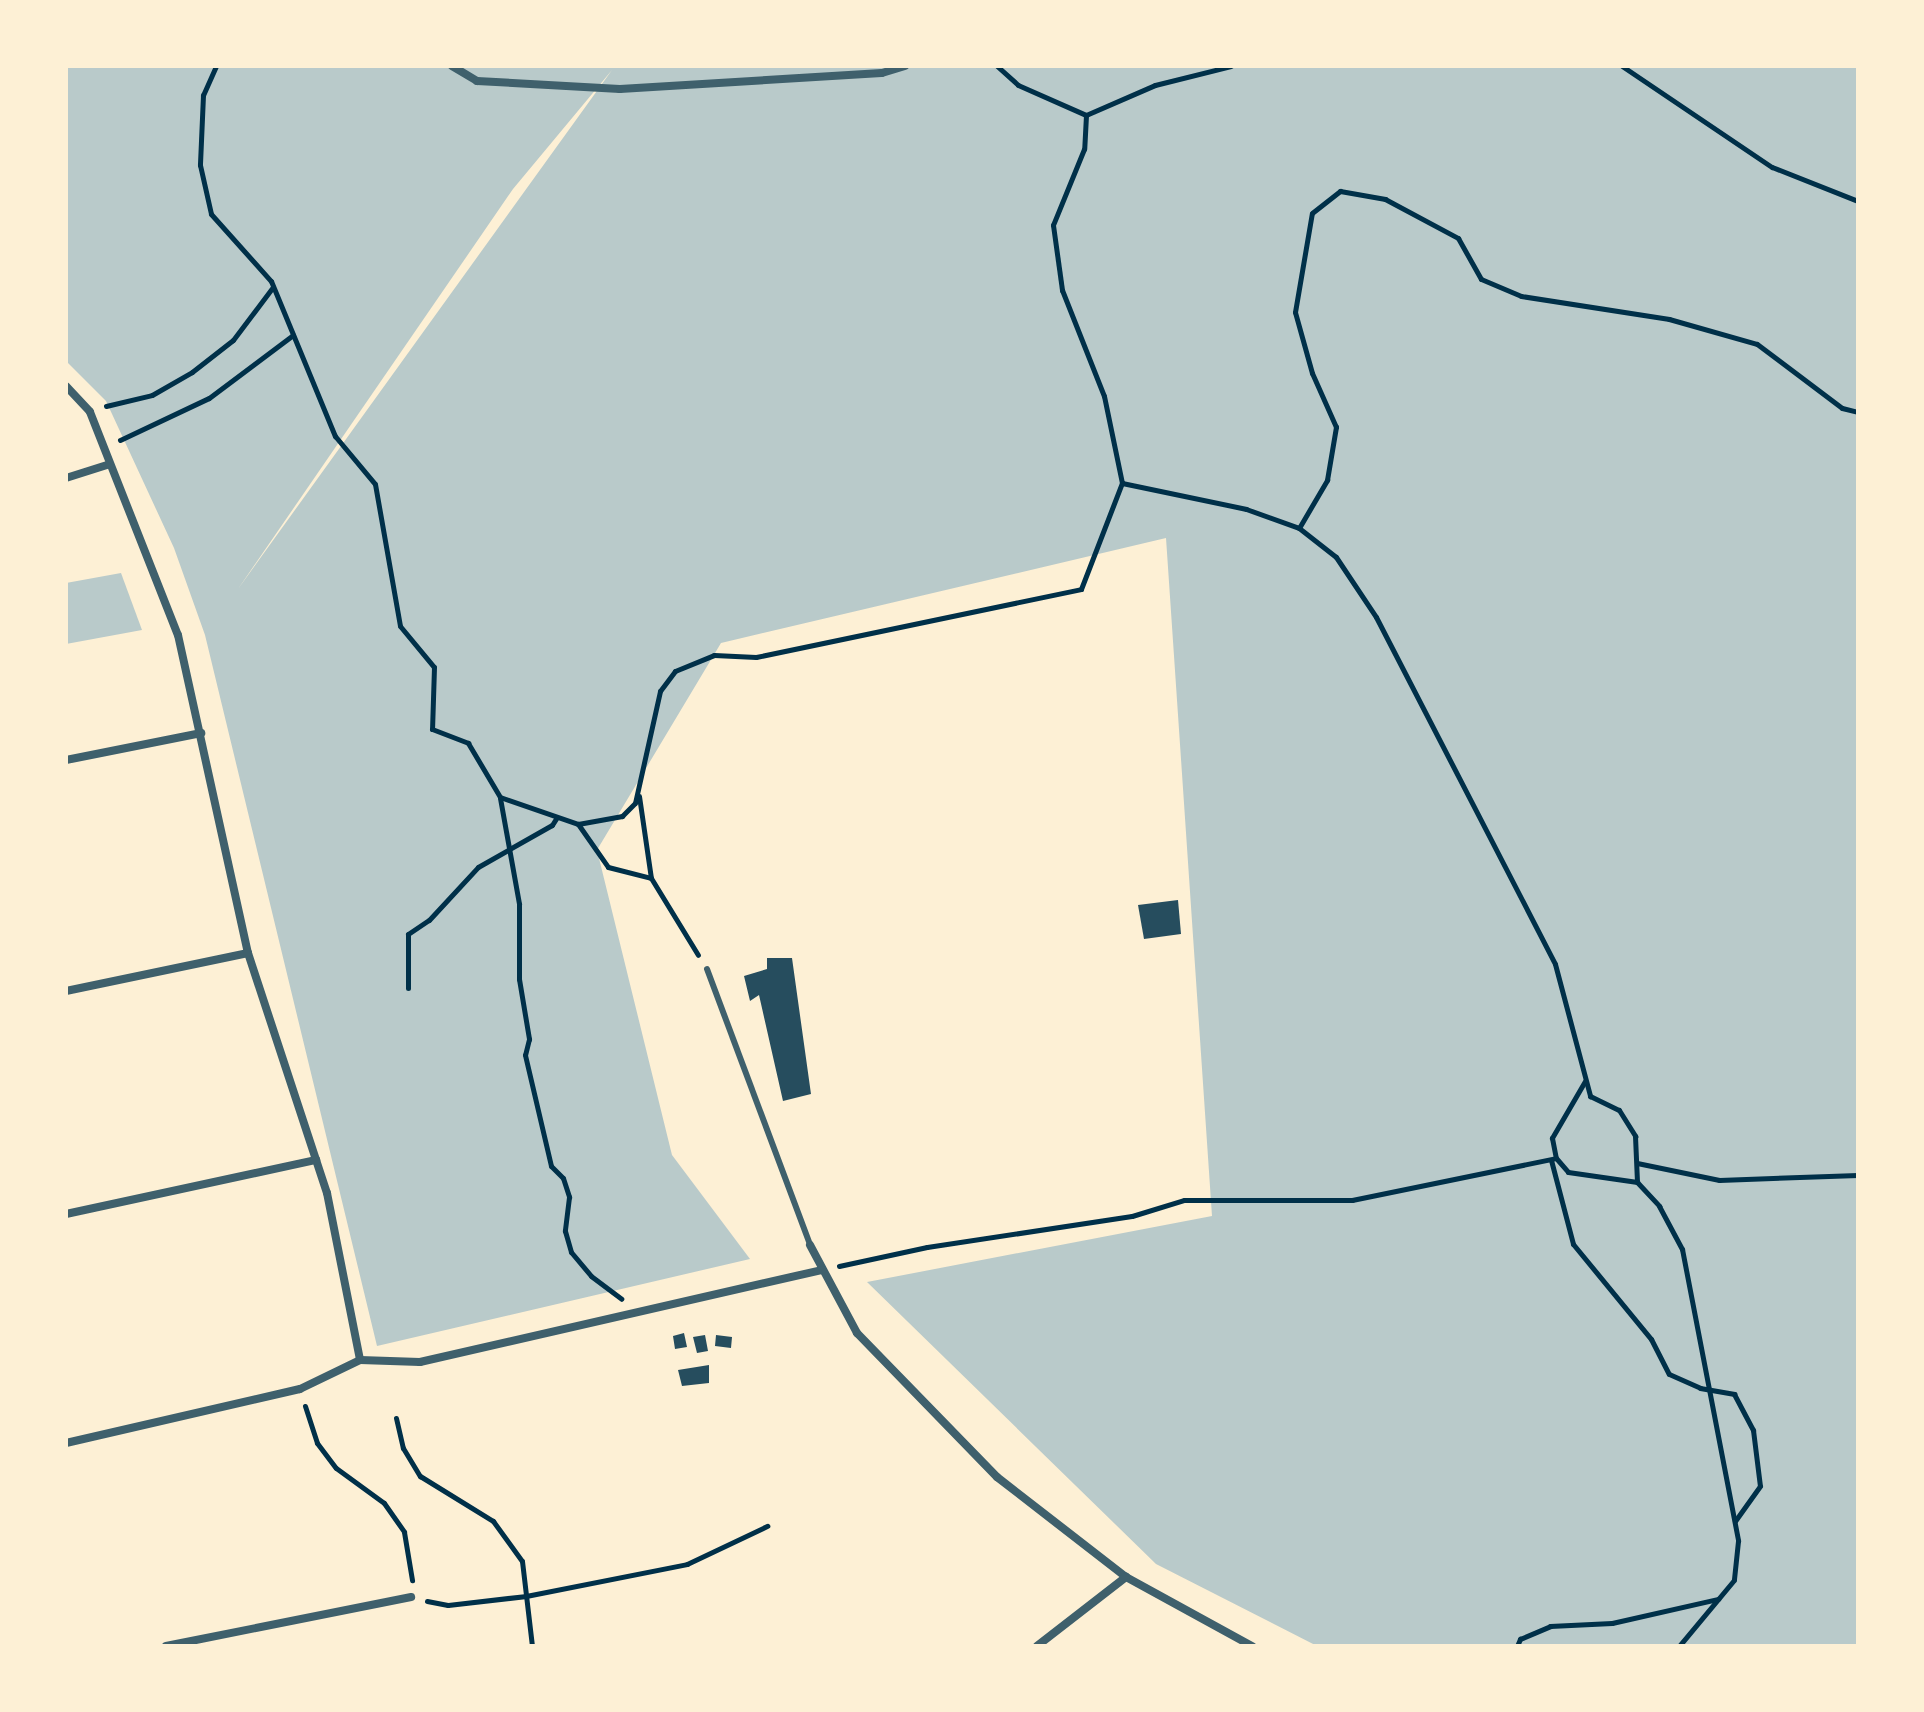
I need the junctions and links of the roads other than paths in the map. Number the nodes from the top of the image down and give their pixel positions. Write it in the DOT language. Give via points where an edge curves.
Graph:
graph roads {
  1 [pos="452,66"];
  2 [pos="905,66"];
  3 [pos="66,386"];
  4 [pos="107,465"];
  5 [pos="66,478"];
  6 [pos="201,733"];
  7 [pos="66,760"];
  8 [pos="248,953"];
  9 [pos="707,969"];
  10 [pos="66,991"];
  11 [pos="316,1160"];
  12 [pos="66,1214"];
  13 [pos="810,1245"];
  14 [pos="823,1270"];
  15 [pos="360,1360"];
  16 [pos="66,1443"];
  17 [pos="1126,1577"];
  18 [pos="411,1597"];
  19 [pos="166,1646"];
  20 [pos="1037,1646"];
  21 [pos="1252,1646"];
  1 -- 2 [label="street" via="477,81 620,89 882,73"];
  3 -- 4 [label="street" via="90,412"];
  4 -- 5 [label="street"];
  4 -- 6 [label="street" via="178,635"];
  6 -- 7 [label="street"];
  6 -- 8 [label="street"];
  8 -- 10 [label="street"];
  8 -- 11 [label="street"];
  9 -- 13 [label="lane"];
  11 -- 12 [label="street"];
  11 -- 15 [label="street" via="353,1308"];
  13 -- 14 [label="street"];
  14 -- 15 [label="street" via="420,1362"];
  14 -- 17 [label="street" via="857,1333 997,1477"];
  15 -- 16 [label="street" via="300,1389"];
  17 -- 20 [label="street"];
  17 -- 21 [label="street"];
  18 -- 19 [label="street"];
}
